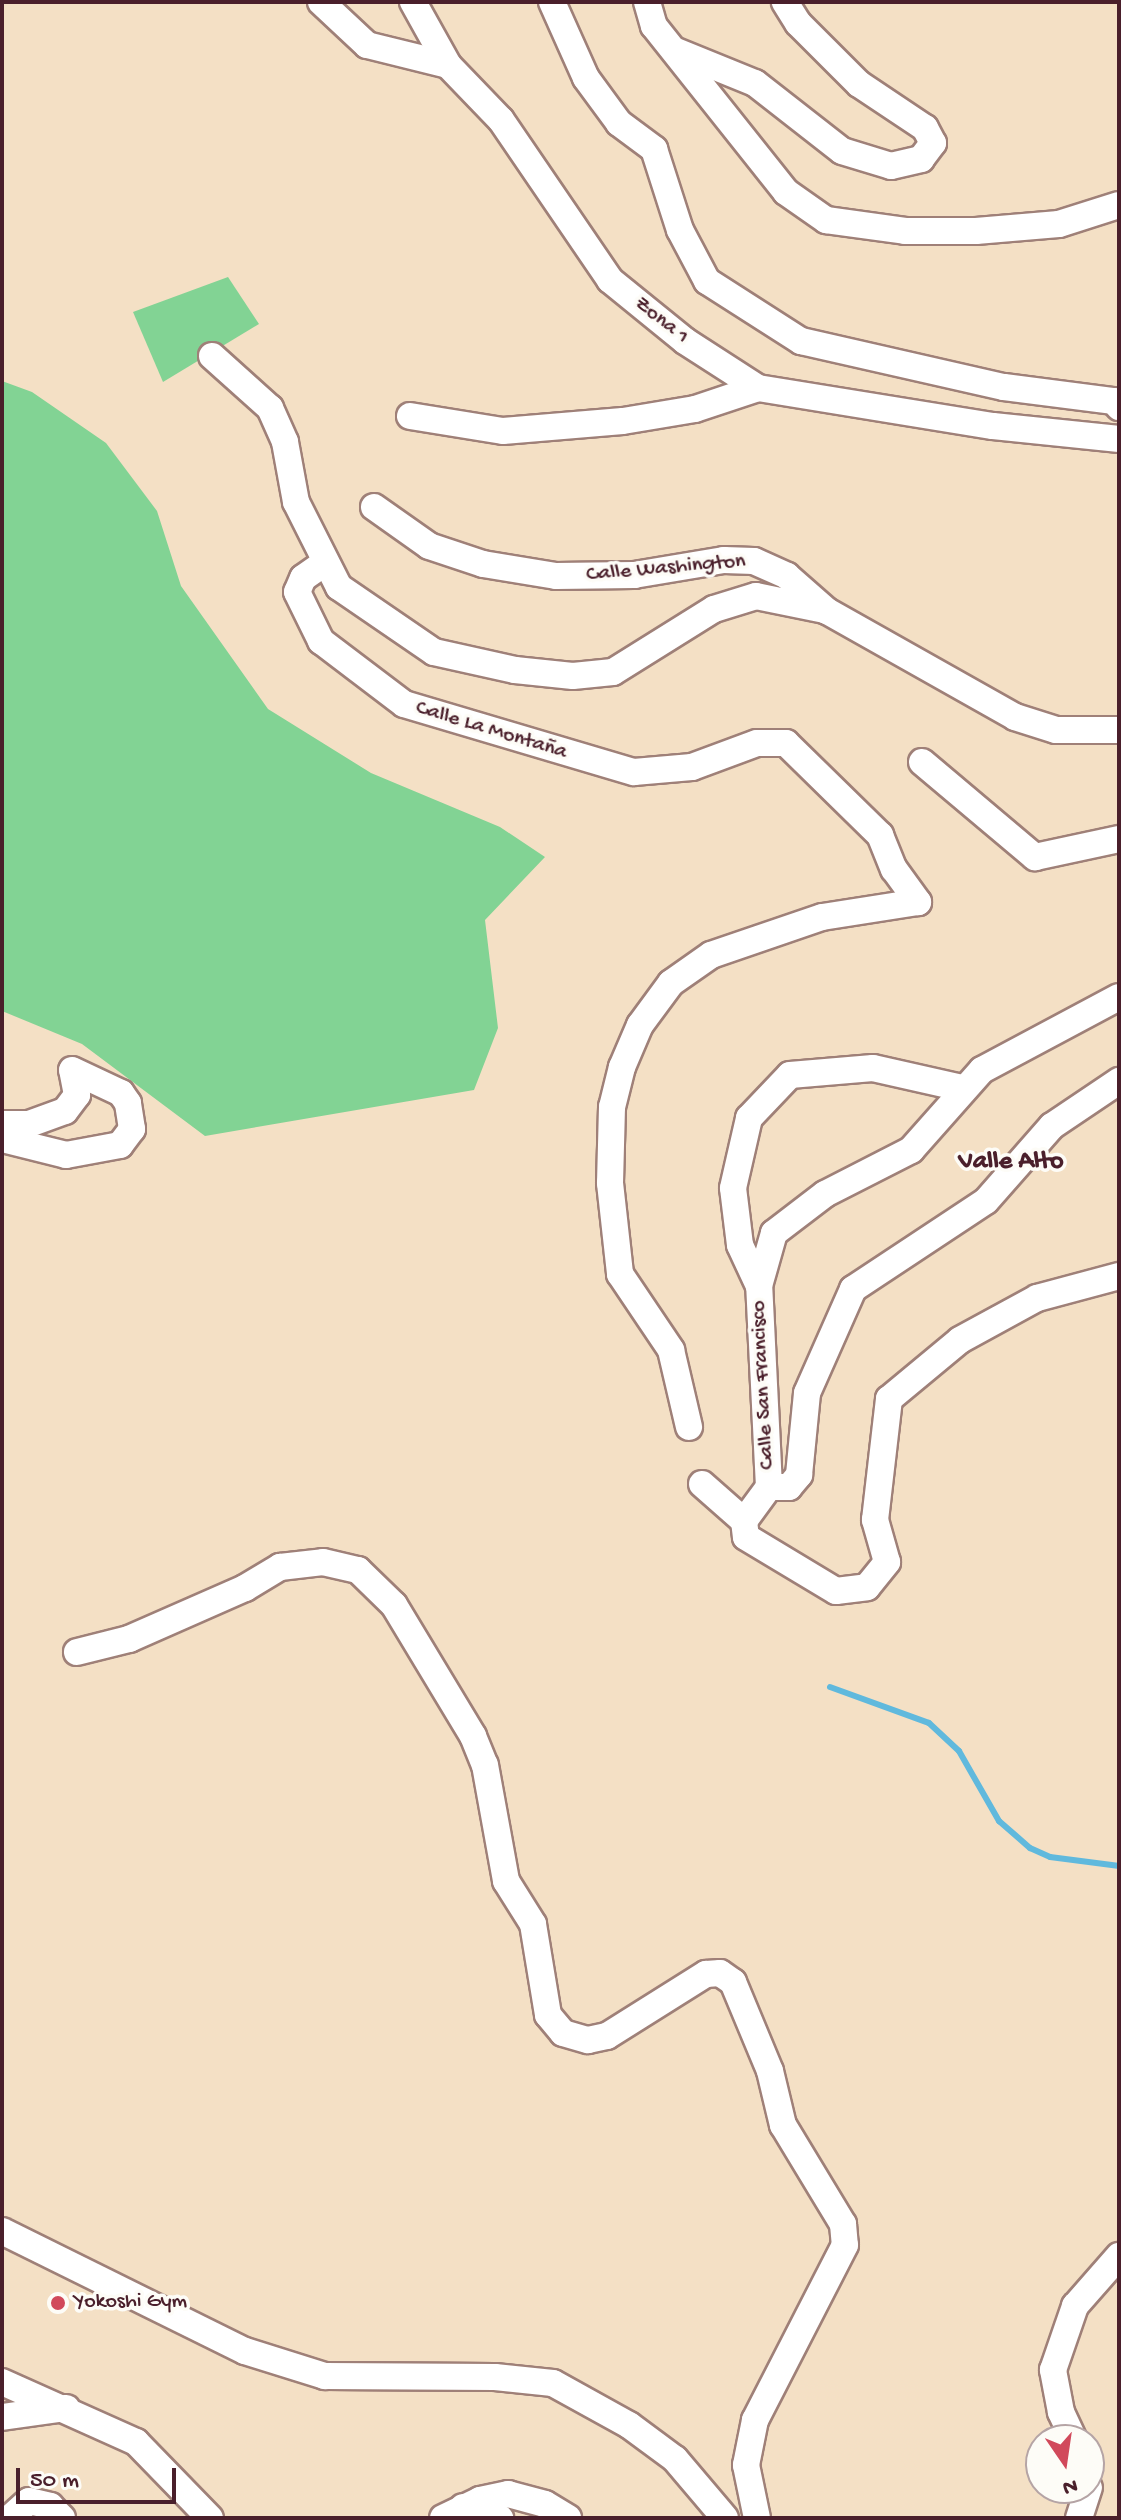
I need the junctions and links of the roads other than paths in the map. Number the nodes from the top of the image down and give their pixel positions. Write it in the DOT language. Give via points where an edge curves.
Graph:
graph roads {
  1 [pos="321,2"];
  2 [pos="413,2"];
  3 [pos="552,2"];
  4 [pos="647,2"];
  5 [pos="785,2"];
  6 [pos="673,50"];
  7 [pos="448,65"];
  8 [pos="1119,205"];
  9 [pos="212,356"];
  10 [pos="758,388"];
  11 [pos="1119,407"];
  12 [pos="410,416"];
  13 [pos="1119,439"];
  14 [pos="374,507"];
  15 [pos="323,564"];
  16 [pos="827,611"];
  17 [pos="1119,730"];
  18 [pos="922,762"];
  19 [pos="1119,839"];
  20 [pos="1119,997"];
  21 [pos="1119,1081"];
  22 [pos="962,1088"];
  23 [pos="2,1124"];
  24 [pos="2,1139"];
  25 [pos="1119,1276"];
  26 [pos="759,1286"];
  27 [pos="689,1427"];
  28 [pos="702,1484"];
  29 [pos="769,1487"];
  30 [pos="744,1521"];
  31 [pos="77,1652"];
  32 [pos="2,2231"];
  33 [pos="1119,2256"];
  34 [pos="2,2382"];
  35 [pos="70,2408"];
  36 [pos="2,2417"];
  37 [pos="1067,2424"];
  38 [pos="453,2512"];
  39 [pos="10,2518"];
  40 [pos="62,2518"];
  41 [pos="210,2518"];
  42 [pos="500,2518"];
  43 [pos="568,2518"];
  44 [pos="725,2518"];
  45 [pos="757,2518"];
  1 -- 7 [label="street" via="367,45"];
  2 -- 7 [label="street, Zona 1"];
  3 -- 11 [label="street" via="586,78 619,123 654,149 680,230 707,281 801,341 1004,387 1114,401"];
  4 -- 6 [label="street" via="654,26"];
  5 -- 6 [label="street" via="798,23 859,84 925,128 933,143 921,159 891,166 842,151 755,83"];
  6 -- 8 [label="street" via="786,192 826,220 905,231 976,231 1059,224"];
  7 -- 10 [label="street, Zona 1" via="509,131 610,280 685,341"];
  9 -- 15 [label="street" via="270,408 285,442 296,502"];
  10 -- 12 [label="street" via="695,409 503,431"];
  10 -- 13 [label="street, Zona 1" via="993,426"];
  14 -- 16 [label="street, Calle Washington" via="429,546 483,564 556,576 634,575 724,560 754,561 787,576"];
  15 -- 16 [label="street" via="339,587 434,652 573,676 613,672 714,609 756,596"];
  15 -- 27 [label="street, Calle La Montaña" via="303,578 297,592 321,641 404,704 634,772 692,767 757,743 786,743 880,835 894,869 918,902 822,917 711,955 671,983 640,1025 612,1107 610,1183 620,1274 671,1350"];
  16 -- 17 [label="street, Calle Washington" via="1015,717 1056,730"];
  18 -- 19 [label="street" via="1035,857"];
  20 -- 22 [label="street, Calle San Francisco" via="982,1070"];
  21 -- 29 [label="street" via="1052,1126 986,1201 853,1289 807,1393 799,1475 789,1487"];
  22 -- 26 [label="street, Calle San Francisco" via="911,1150 825,1194 774,1233"];
  22 -- 26 [label="street" via="873,1068 790,1075 749,1118 733,1188 740,1245"];
  23 -- 24 [label="street" via="29,1124 65,1111 77,1095 72,1070 121,1093 133,1120 120,1145 102,1152 66,1155"];
  25 -- 30 [label="street" via="1037,1298 960,1340 889,1399 875,1520 887,1562 867,1587 836,1591 746,1537"];
  26 -- 29 [label="street, Calle San Francisco"];
  28 -- 30 [label="street"];
  29 -- 30 [label="street, Calle San Francisco"];
  31 -- 45 [label="street" via="129,1639 280,1567 323,1562 358,1570 394,1605 473,1736 485,1765 506,1881 533,1924 548,2015 563,2033 588,2040 607,2036 706,1974 720,1973 733,1982 770,2071 783,2125 843,2224 845,2245 755,2420 746,2465"];
  32 -- 44 [label="street" via="245,2351 325,2376 495,2377 553,2383 629,2425 675,2459"];
  33 -- 37 [label="street" via="1075,2306 1053,2370"];
  34 -- 35 [label="street"];
  35 -- 36 [label="street"];
  35 -- 41 [label="street" via="136,2442"];
  38 -- 42 [label="street"];
  38 -- 43 [label="street" via="508,2494 545,2504"];
  39 -- 40 [label="street" via="29,2501 50,2506"];
}
